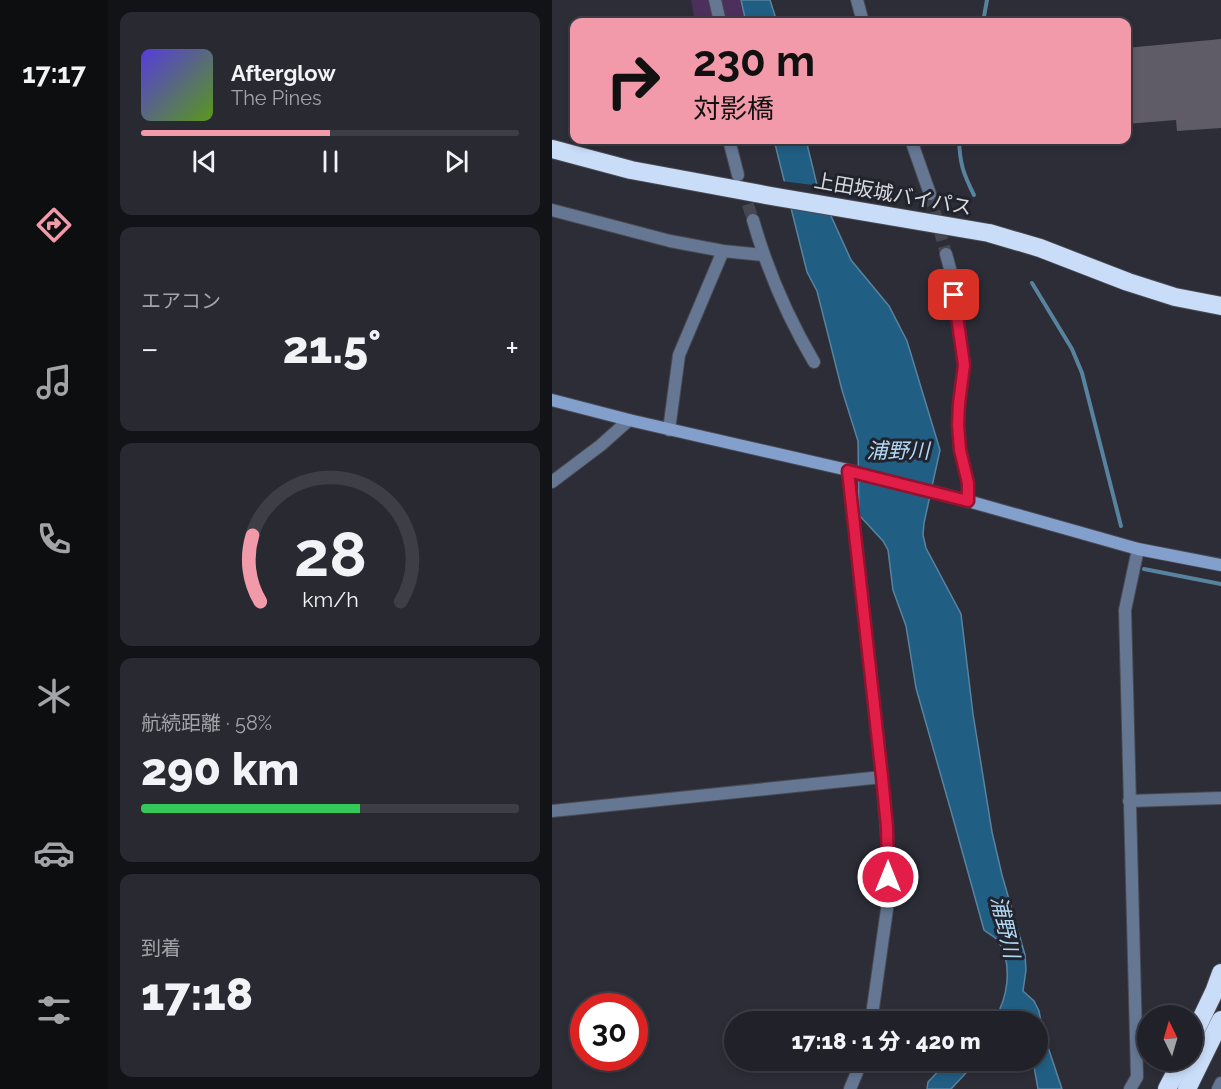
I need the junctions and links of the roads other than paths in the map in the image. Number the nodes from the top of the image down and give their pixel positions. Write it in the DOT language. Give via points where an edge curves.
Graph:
graph roads {
  1 [pos="715,0"];
  2 [pos="857,0"];
  3 [pos="719,18"];
  4 [pos="861,18"];
  5 [pos="730,144"];
  6 [pos="912,144"];
  7 [pos="552,148"];
  8 [pos="738,175"];
  9 [pos="930,194"];
  10 [pos="552,210"];
  11 [pos="753,220"];
  12 [pos="723,251"];
  13 [pos="946,254"];
  14 [pos="763,255"];
  15 [pos="1221,306"];
  16 [pos="814,362"];
  17 [pos="552,400"];
  18 [pos="629,420"];
  19 [pos="669,430"];
  20 [pos="851,472"];
  21 [pos="552,482"];
  22 [pos="968,501"];
  23 [pos="1138,549"];
  24 [pos="1221,565"];
  25 [pos="882,777"];
  26 [pos="1221,798"];
  27 [pos="1129,801"];
  28 [pos="552,811"];
  29 [pos="1221,973"];
  30 [pos="1218,993"];
  31 [pos="873,1011"];
  32 [pos="1203,1019"];
  33 [pos="1221,1020"];
  34 [pos="857,1071"];
  35 [pos="1176,1071"];
  36 [pos="1221,1083"];
  37 [pos="850,1089"];
  38 [pos="1130,1089"];
  39 [pos="1167,1089"];
  40 [pos="1187,1089"];
  41 [pos="1218,1089"];
  1 -- 3 [label="street"];
  2 -- 4 [label="street"];
  5 -- 8 [label="street"];
  6 -- 9 [label="street"];
  7 -- 15 [label="highway, 上田坂城バイパス" via="632,170 989,233 1167,295"];
  10 -- 12 [label="street" via="670,242"];
  11 -- 14 [label="street"];
  12 -- 14 [label="street"];
  12 -- 19 [label="street" via="679,355"];
  13 -- 22 [label="street" via="964,365 958,425"];
  14 -- 16 [label="street"];
  17 -- 18 [label="street"];
  18 -- 19 [label="street"];
  18 -- 21 [label="street"];
  19 -- 20 [label="street"];
  20 -- 22 [label="street"];
  20 -- 25 [label="street"];
  22 -- 23 [label="street"];
  23 -- 24 [label="street"];
  23 -- 27 [label="street" via="1125,610"];
  25 -- 28 [label="street"];
  25 -- 31 [label="street" via="887,909"];
  26 -- 27 [label="street"];
  27 -- 38 [label="street" via="1137,1077"];
  29 -- 30 [label="highway"];
  30 -- 32 [label="highway"];
  33 -- 40 [label="highway"];
  34 -- 37 [label="street"];
  35 -- 39 [label="highway"];
  36 -- 41 [label="street"];
}
